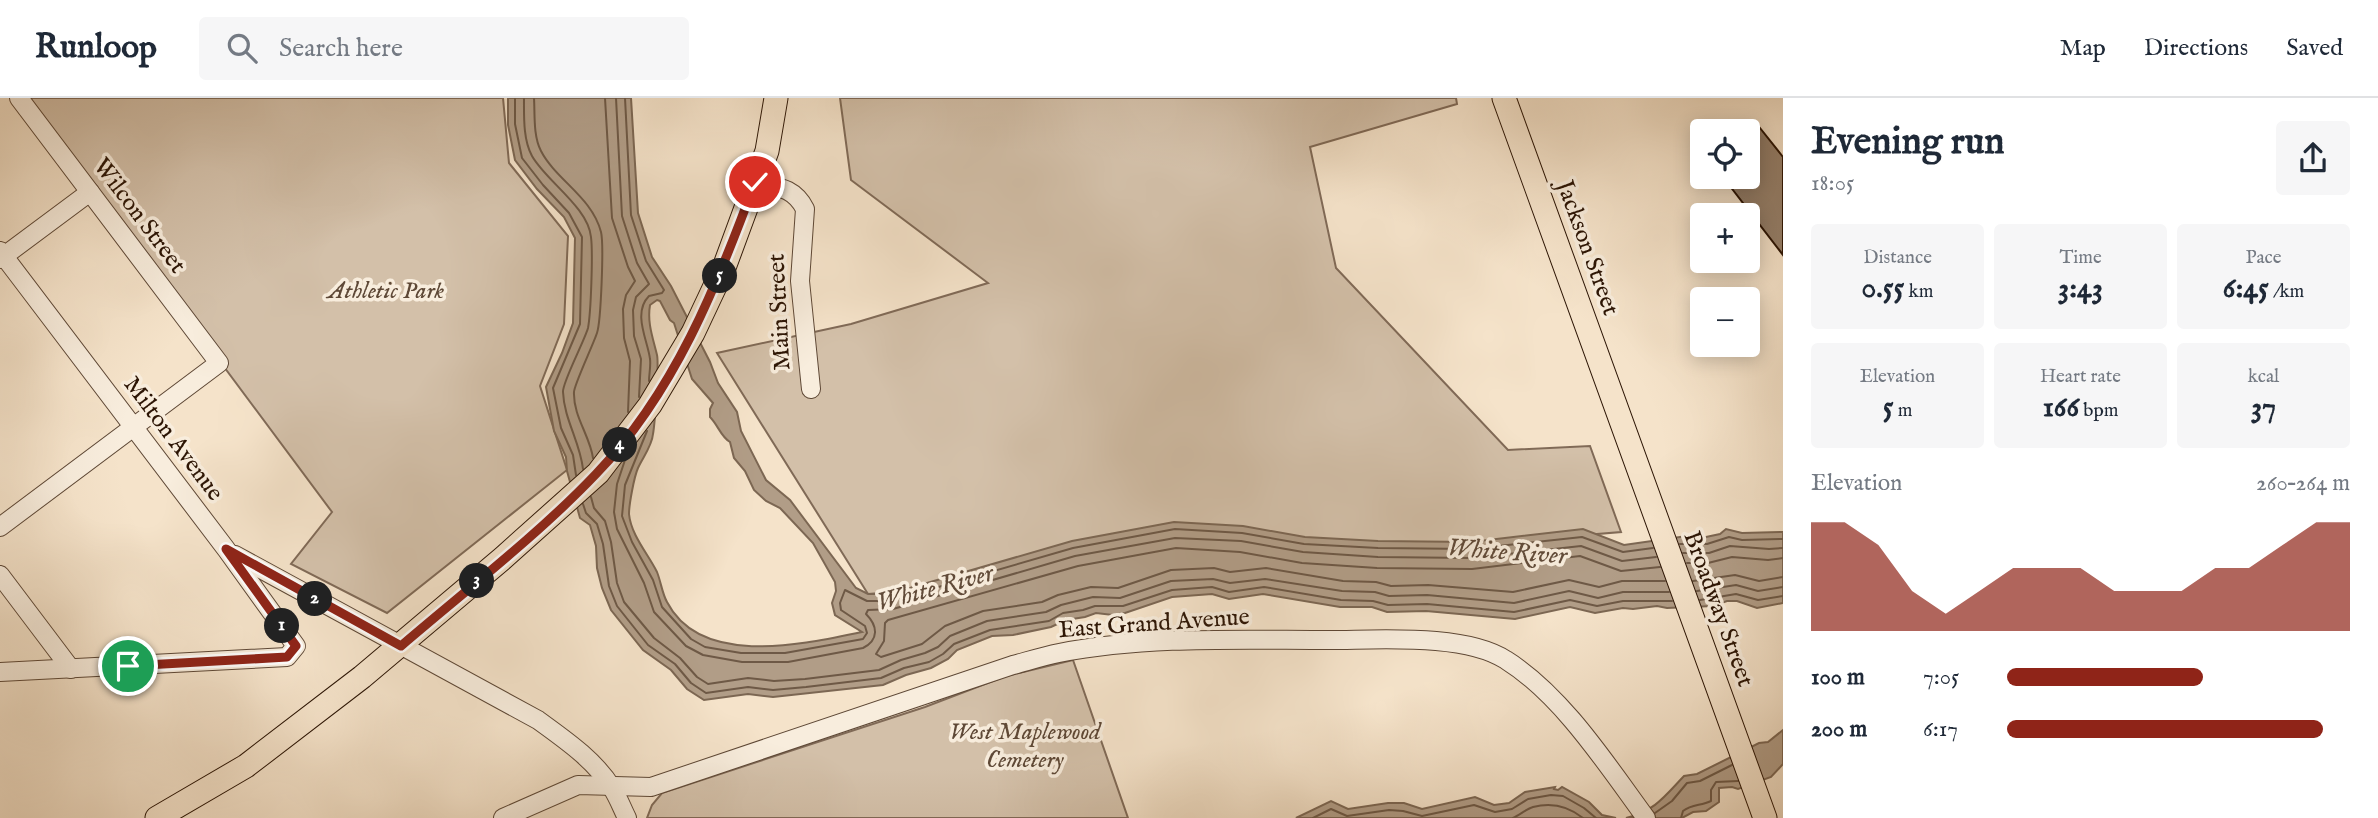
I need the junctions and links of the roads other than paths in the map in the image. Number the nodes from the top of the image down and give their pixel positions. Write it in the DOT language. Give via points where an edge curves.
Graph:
graph roads {
  1 [pos="19,98"];
  2 [pos="776,98"];
  3 [pos="1504,98"];
  4 [pos="755,182"];
  5 [pos="90,192"];
  6 [pos="1,255"];
  7 [pos="811,389"];
  8 [pos="1621,417"];
  9 [pos="134,427"];
  10 [pos="0,527"];
  11 [pos="226,549"];
  12 [pos="0,575"];
  13 [pos="401,646"];
  14 [pos="71,668"];
  15 [pos="0,672"];
  16 [pos="612,787"];
  17 [pos="157,818"];
  18 [pos="503,818"];
  19 [pos="627,818"];
  20 [pos="1646,818"];
  21 [pos="1765,818"];
  1 -- 5 [label="street, Wilcon Street"];
  2 -- 4 [label="main road"];
  3 -- 8 [label="main road, Jackson Street"];
  4 -- 7 [label="street, Main Street" via="785,189 799,198 805,209 800,281"];
  4 -- 13 [label="main road" via="725,265 693,333 650,405 598,473"];
  5 -- 6 [label="street"];
  5 -- 9 [label="street, Wilcon Street" via="219,363"];
  6 -- 9 [label="street, Milton Avenue"];
  8 -- 21 [label="main road, Broadway Street"];
  9 -- 10 [label="street"];
  9 -- 11 [label="street, Milton Avenue"];
  11 -- 13 [label="street"];
  11 -- 14 [label="street, Milton Avenue" via="296,646 287,657"];
  12 -- 14 [label="street"];
  13 -- 16 [label="street" via="538,720 575,748"];
  13 -- 17 [label="main road" via="246,765"];
  14 -- 15 [label="street"];
  16 -- 18 [label="street, East Grand Avenue" via="578,785"];
  16 -- 19 [label="street"];
  16 -- 20 [label="street, East Grand Avenue" via="652,788 1059,653 1201,640 1449,642 1504,658 1537,684 1570,719"];
}
